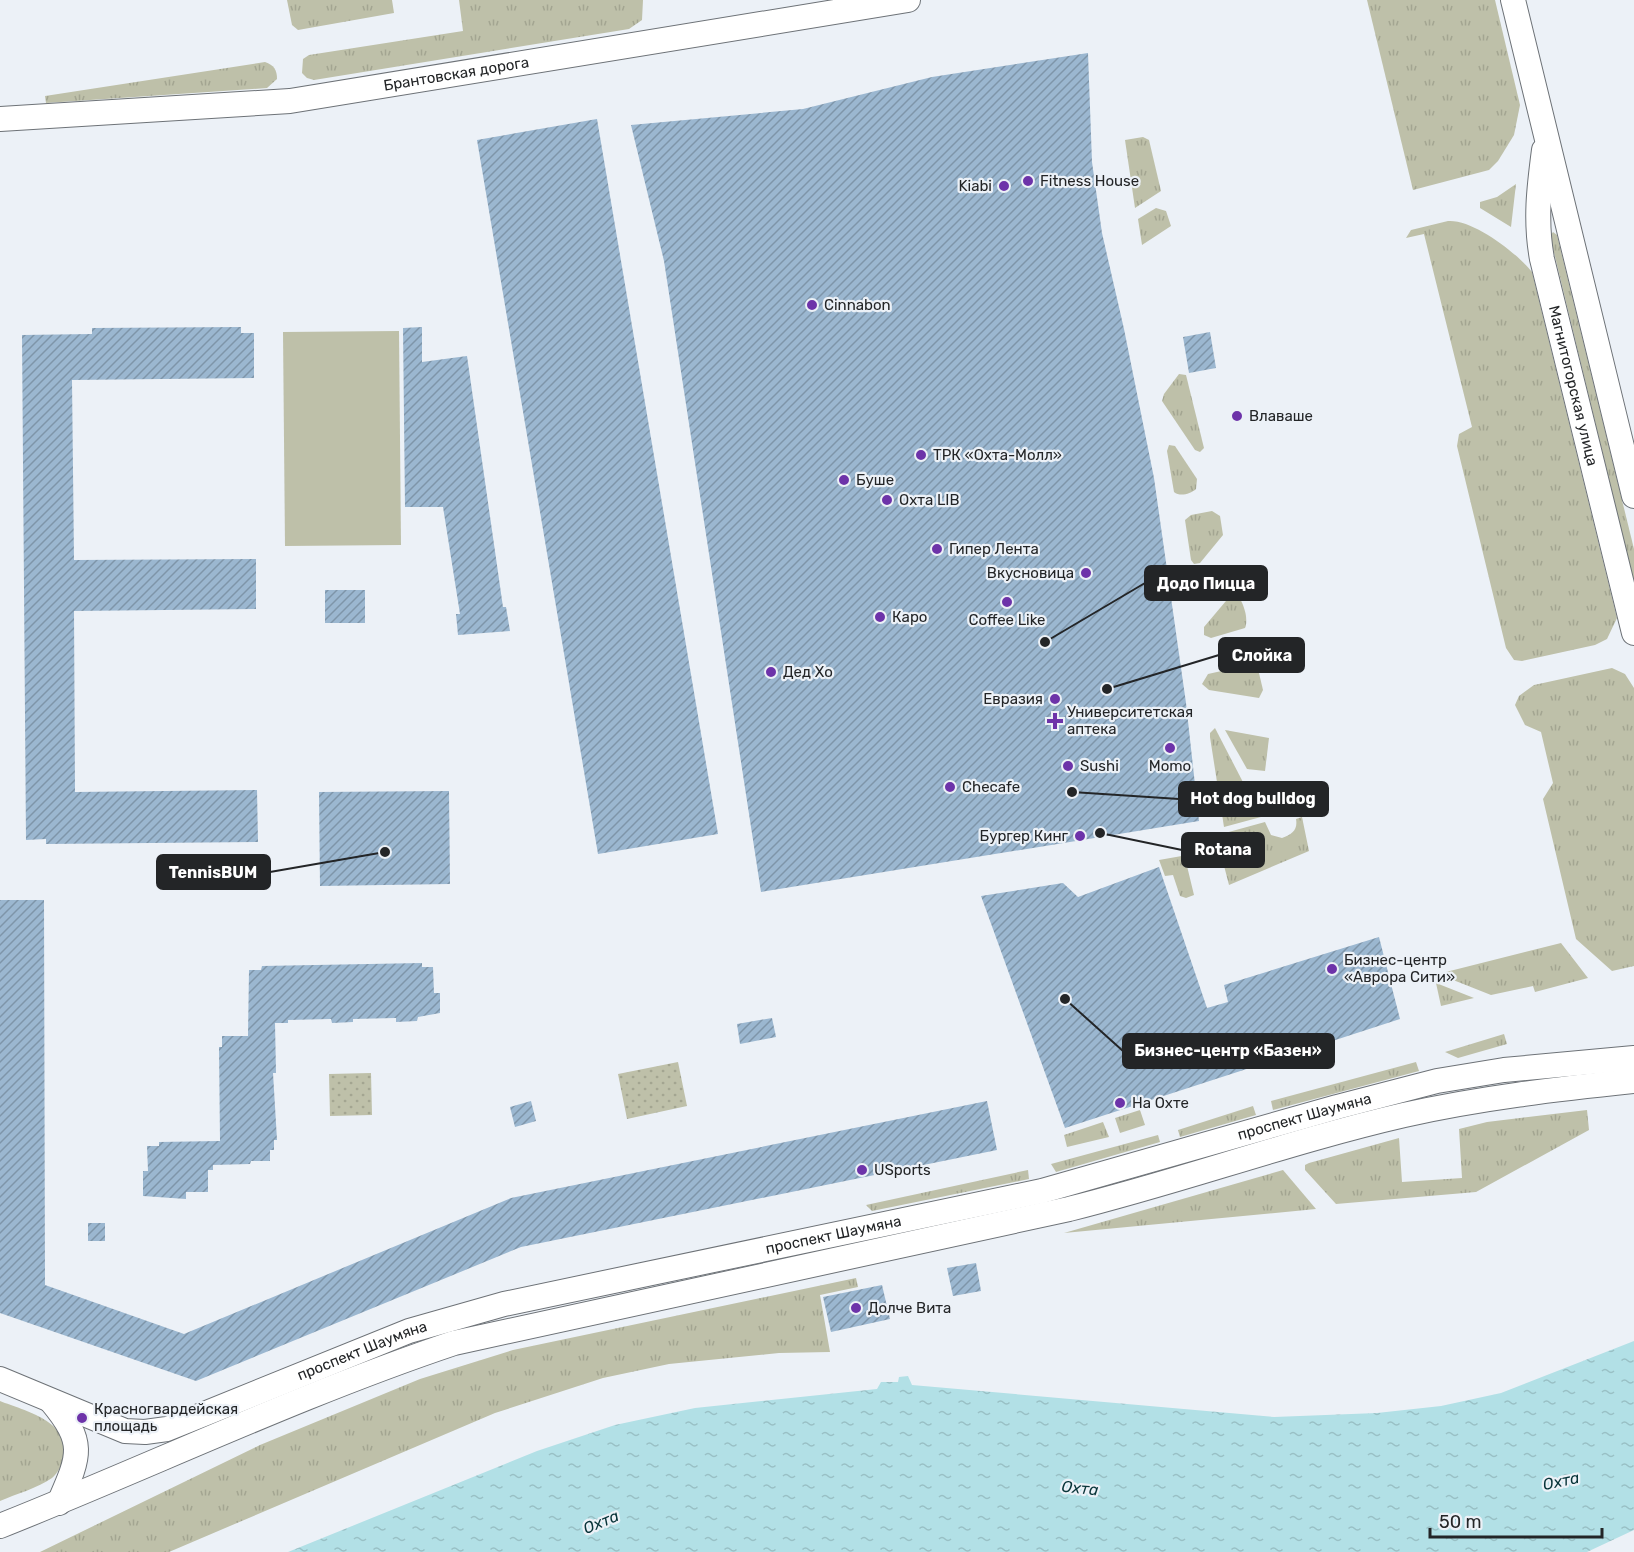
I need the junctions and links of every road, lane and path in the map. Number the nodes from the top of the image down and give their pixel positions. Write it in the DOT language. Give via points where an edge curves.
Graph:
graph roads {
  1 [pos="908,0"];
  2 [pos="1513,0"];
  3 [pos="0,119"];
  4 [pos="1546,136"];
  5 [pos="1634,496"];
  6 [pos="1634,633"];
  7 [pos="1634,1058"];
  8 [pos="1634,1081"];
  9 [pos="0,1379"];
  10 [pos="50,1399"];
  11 [pos="59,1503"];
  12 [pos="0,1526"];
  1 -- 3 [label="street, Брантовская дорога" via="290,101"];
  2 -- 4 [label="street, Магнитогорская улица"];
  4 -- 5 [label="street, Магнитогорская улица"];
  4 -- 6 [label="street, Магнитогорская улица" via="1537,231"];
  7 -- 10 [label="street, проспект Шаумяна" via="1504,1070 1437,1081 1042,1191 504,1304 409,1331 167,1429 125,1431"];
  8 -- 11 [label="street, проспект Шаумяна" via="1505,1096 1404,1115 1070,1209 454,1343 174,1452"];
  9 -- 10 [label="street"];
  10 -- 11 [label="street" via="68,1421 76,1440 76,1459"];
  11 -- 12 [label="street"];
}
